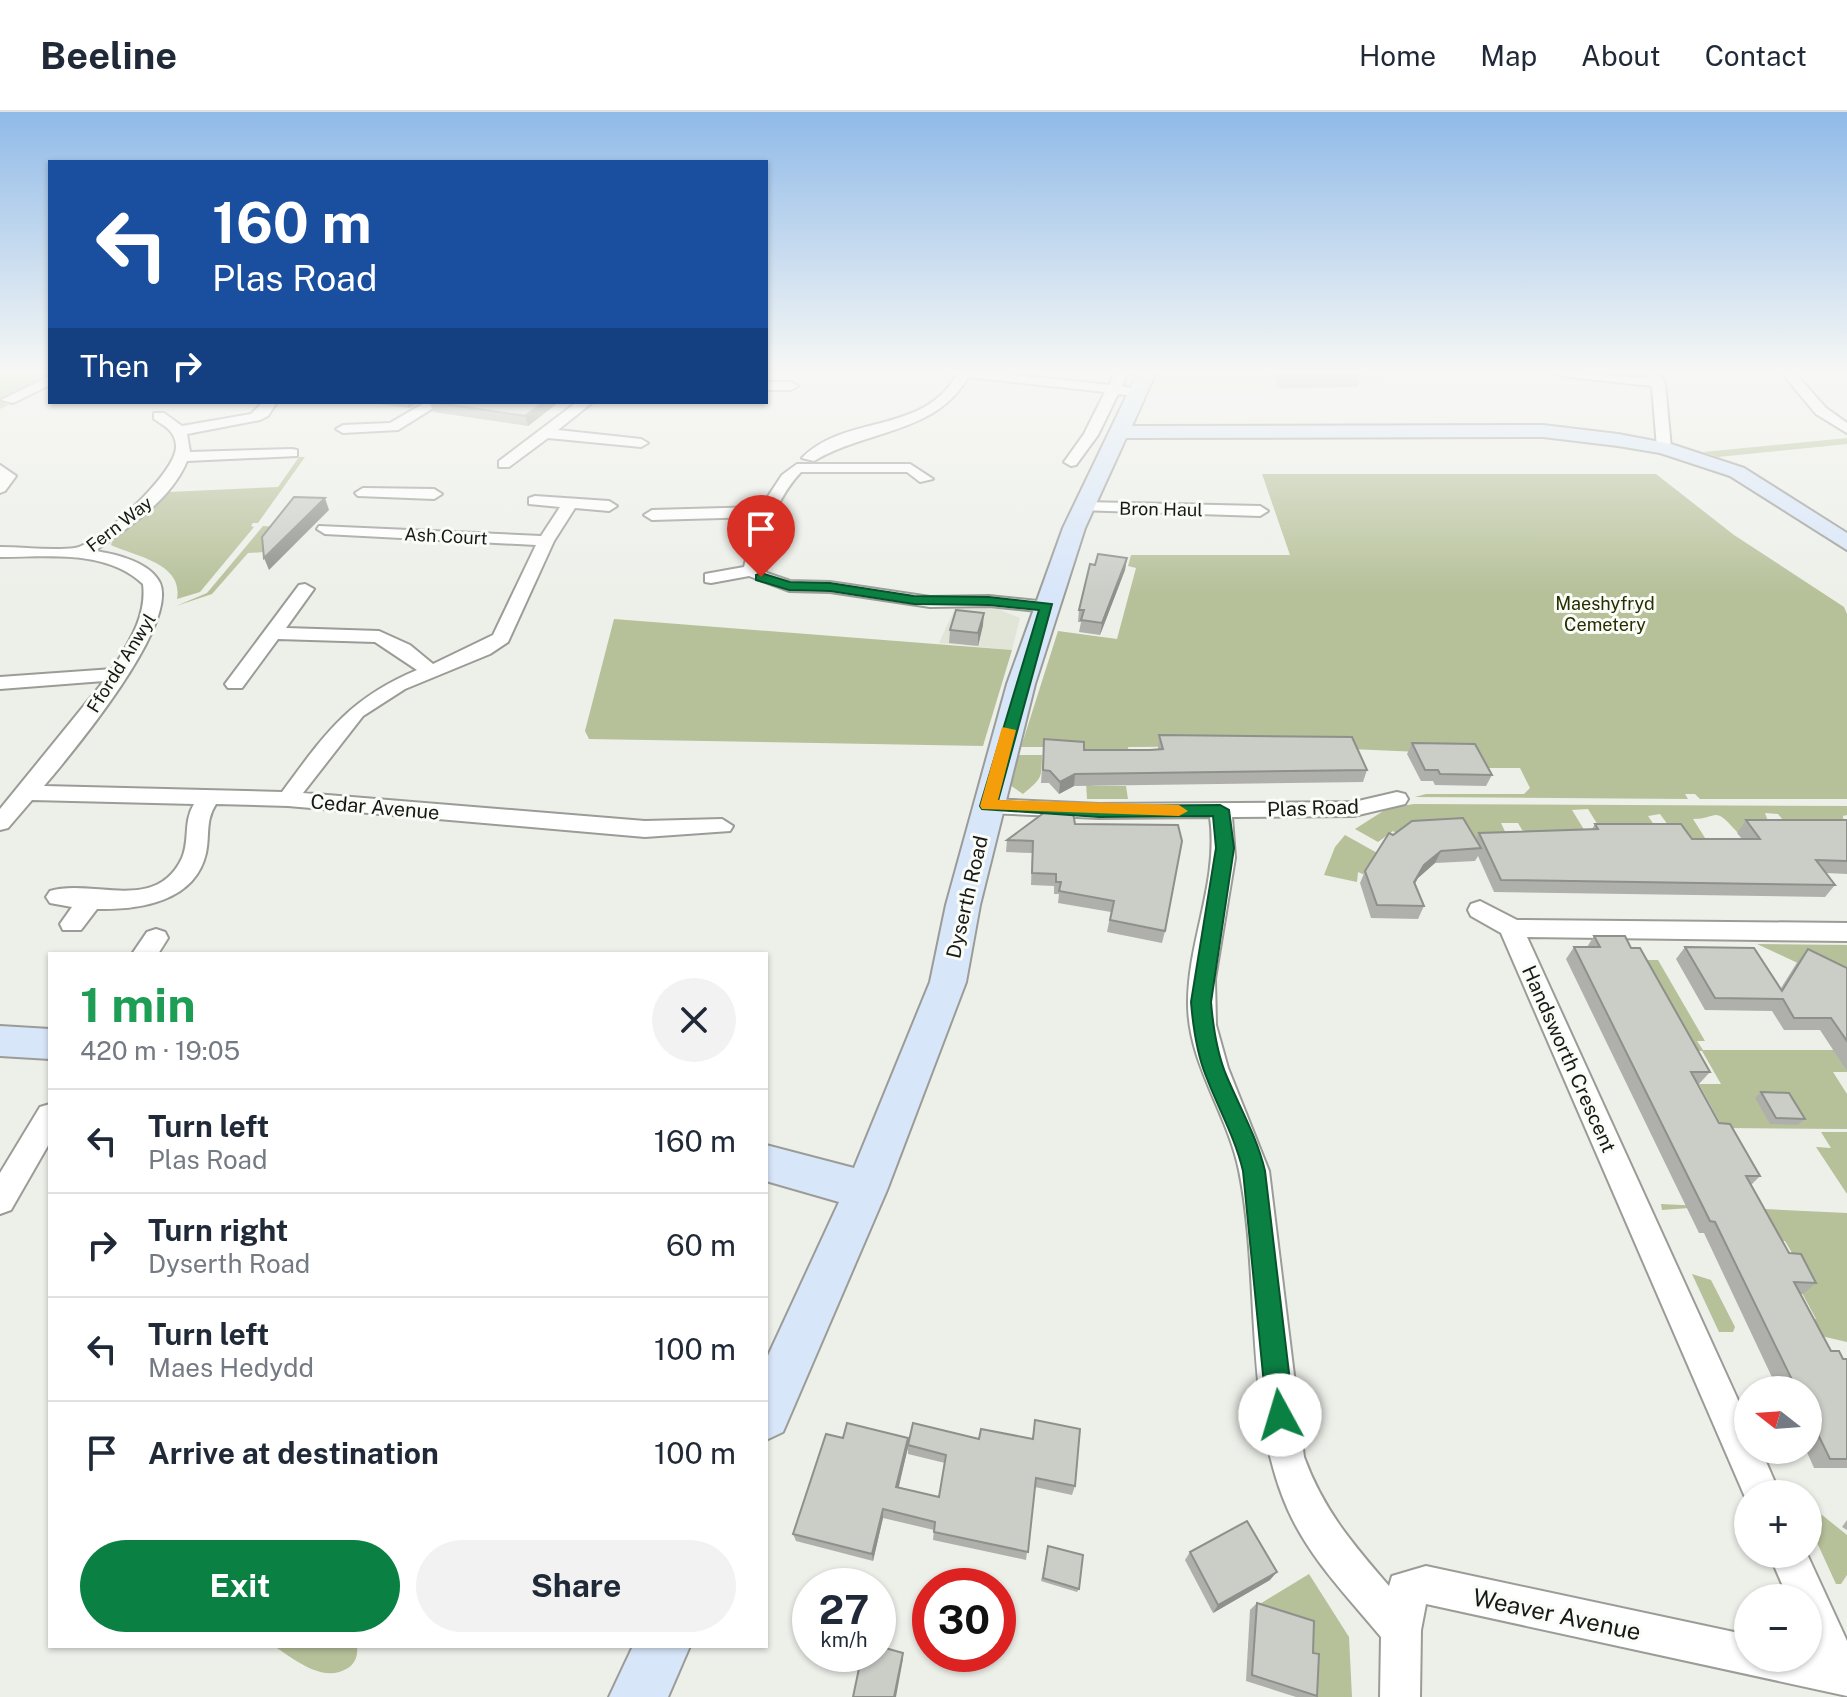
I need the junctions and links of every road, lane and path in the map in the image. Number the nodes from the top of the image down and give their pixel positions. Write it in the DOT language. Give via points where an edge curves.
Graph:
graph roads {
  1 [pos="180,446"];
  2 [pos="528,446"];
  3 [pos="824,446"];
  4 [pos="1081,446"];
  5 [pos="1112,446"];
  6 [pos="1650,446"];
  7 [pos="1664,448"];
  8 [pos="1056,449"];
  9 [pos="292,453"];
  10 [pos="181,457"];
  11 [pos="809,458"];
  12 [pos="504,464"];
  13 [pos="0,469"];
  14 [pos="764,473"];
  15 [pos="787,476"];
  16 [pos="925,479"];
  17 [pos="0,488"];
  18 [pos="363,493"];
  19 [pos="434,494"];
  20 [pos="383,495"];
  21 [pos="535,501"];
  22 [pos="570,504"];
  23 [pos="609,506"];
  24 [pos="1084,507"];
  25 [pos="1260,511"];
  26 [pos="766,512"];
  27 [pos="652,515"];
  28 [pos="325,529"];
  29 [pos="346,530"];
  30 [pos="546,541"];
  31 [pos="1847,543"];
  32 [pos="0,552"];
  33 [pos="80,554"];
  34 [pos="694,567"];
  35 [pos="753,570"];
  36 [pos="305,589"];
  37 [pos="1047,607"];
  38 [pos="274,633"];
  39 [pos="270,670"];
  40 [pos="429,670"];
  41 [pos="117,674"];
  42 [pos="0,683"];
  43 [pos="28,793"];
  44 [pos="210,797"];
  45 [pos="288,799"];
  46 [pos="1397,799"];
  47 [pos="988,806"];
  48 [pos="1220,810"];
  49 [pos="0,823"];
  50 [pos="722,826"];
  51 [pos="58,897"];
  52 [pos="91,900"];
  53 [pos="1480,910"];
  54 [pos="72,924"];
  55 [pos="1514,929"];
  56 [pos="1847,932"];
  57 [pos="0,1041"];
  58 [pos="48,1044"];
  59 [pos="48,1119"];
  60 [pos="768,1164"];
  61 [pos="866,1190"];
  62 [pos="0,1200"];
  63 [pos="768,1410"];
  64 [pos="1756,1480"];
  65 [pos="1795,1568"];
  66 [pos="1401,1630"];
  67 [pos="661,1648"];
  68 [pos="1734,1652"];
  69 [pos="1822,1671"];
  70 [pos="1845,1676"];
  71 [pos="638,1697"];
  72 [pos="1400,1697"];
  1 -- 10 [label="street"];
  2 -- 12 [label="street"];
  3 -- 11 [label="street"];
  4 -- 8 [label="street" via="1074,458"];
  5 -- 24 [label="main road, Dyserth Road"];
  6 -- 7 [label="main road"];
  7 -- 31 [label="main road" via="1737,472"];
  9 -- 10 [label="street" via="259,449"];
  10 -- 33 [label="street, Fern Way" via="154,497"];
  13 -- 17 [label="street" via="8,476"];
  14 -- 15 [label="street"];
  15 -- 16 [label="street" via="797,468 821,466 910,468"];
  15 -- 26 [label="street"];
  18 -- 20 [label="street, Ash Court"];
  19 -- 20 [label="street, Ash Court"];
  20 -- 29 [label="street"];
  21 -- 22 [label="street"];
  22 -- 23 [label="street"];
  22 -- 30 [label="street"];
  24 -- 25 [label="street, Bron Haul" via="1240,515"];
  24 -- 37 [label="main road, Dyserth Road"];
  26 -- 27 [label="street" via="683,519"];
  26 -- 35 [label="street"];
  28 -- 29 [label="street, Ash Court"];
  29 -- 30 [label="street, Ash Court"];
  30 -- 40 [label="street" via="501,638"];
  32 -- 33 [label="street, Ffordd Anwyl"];
  33 -- 41 [label="street, Ffordd Anwyl" via="134,568 155,591 155,608"];
  34 -- 35 [label="street" via="711,586"];
  35 -- 37 [label="street" via="789,586 930,602"];
  36 -- 38 [label="street"];
  37 -- 47 [label="main road, Dyserth Road"];
  38 -- 39 [label="street" via="241,677"];
  38 -- 40 [label="street" via="379,637"];
  40 -- 45 [label="street" via="356,712"];
  41 -- 42 [label="street"];
  41 -- 43 [label="street, Ffordd Anwyl" via="73,740"];
  43 -- 44 [label="street, Cedar Avenue"];
  43 -- 49 [label="street, Ffordd Anwyl"];
  44 -- 45 [label="street, Cedar Avenue"];
  44 -- 52 [label="street" via="196,823 192,862 178,879 134,900"];
  45 -- 50 [label="street, Cedar Avenue" via="690,837"];
  46 -- 48 [label="street, Plas Road" via="1354,809"];
  47 -- 48 [label="street, Plas Road"];
  47 -- 61 [label="main road, Dyserth Road" via="948,982"];
  48 -- 66 [label="street" via="1225,848 1201,1002 1203,1025 1214,1073 1254,1171 1286,1457 1323,1538"];
  51 -- 52 [label="street"];
  52 -- 54 [label="street"];
  53 -- 55 [label="street"];
  55 -- 56 [label="street"];
  55 -- 64 [label="street, Handsworth Crescent"];
  57 -- 58 [label="main road"];
  59 -- 62 [label="street"];
  60 -- 61 [label="main road"];
  61 -- 63 [label="main road, Dyserth Road"];
  65 -- 70 [label="street"];
  66 -- 68 [label="street, Weaver Avenue" via="1406,1590 1426,1585"];
  66 -- 72 [label="street"];
  67 -- 71 [label="main road"];
  69 -- 70 [label="street"];
}
